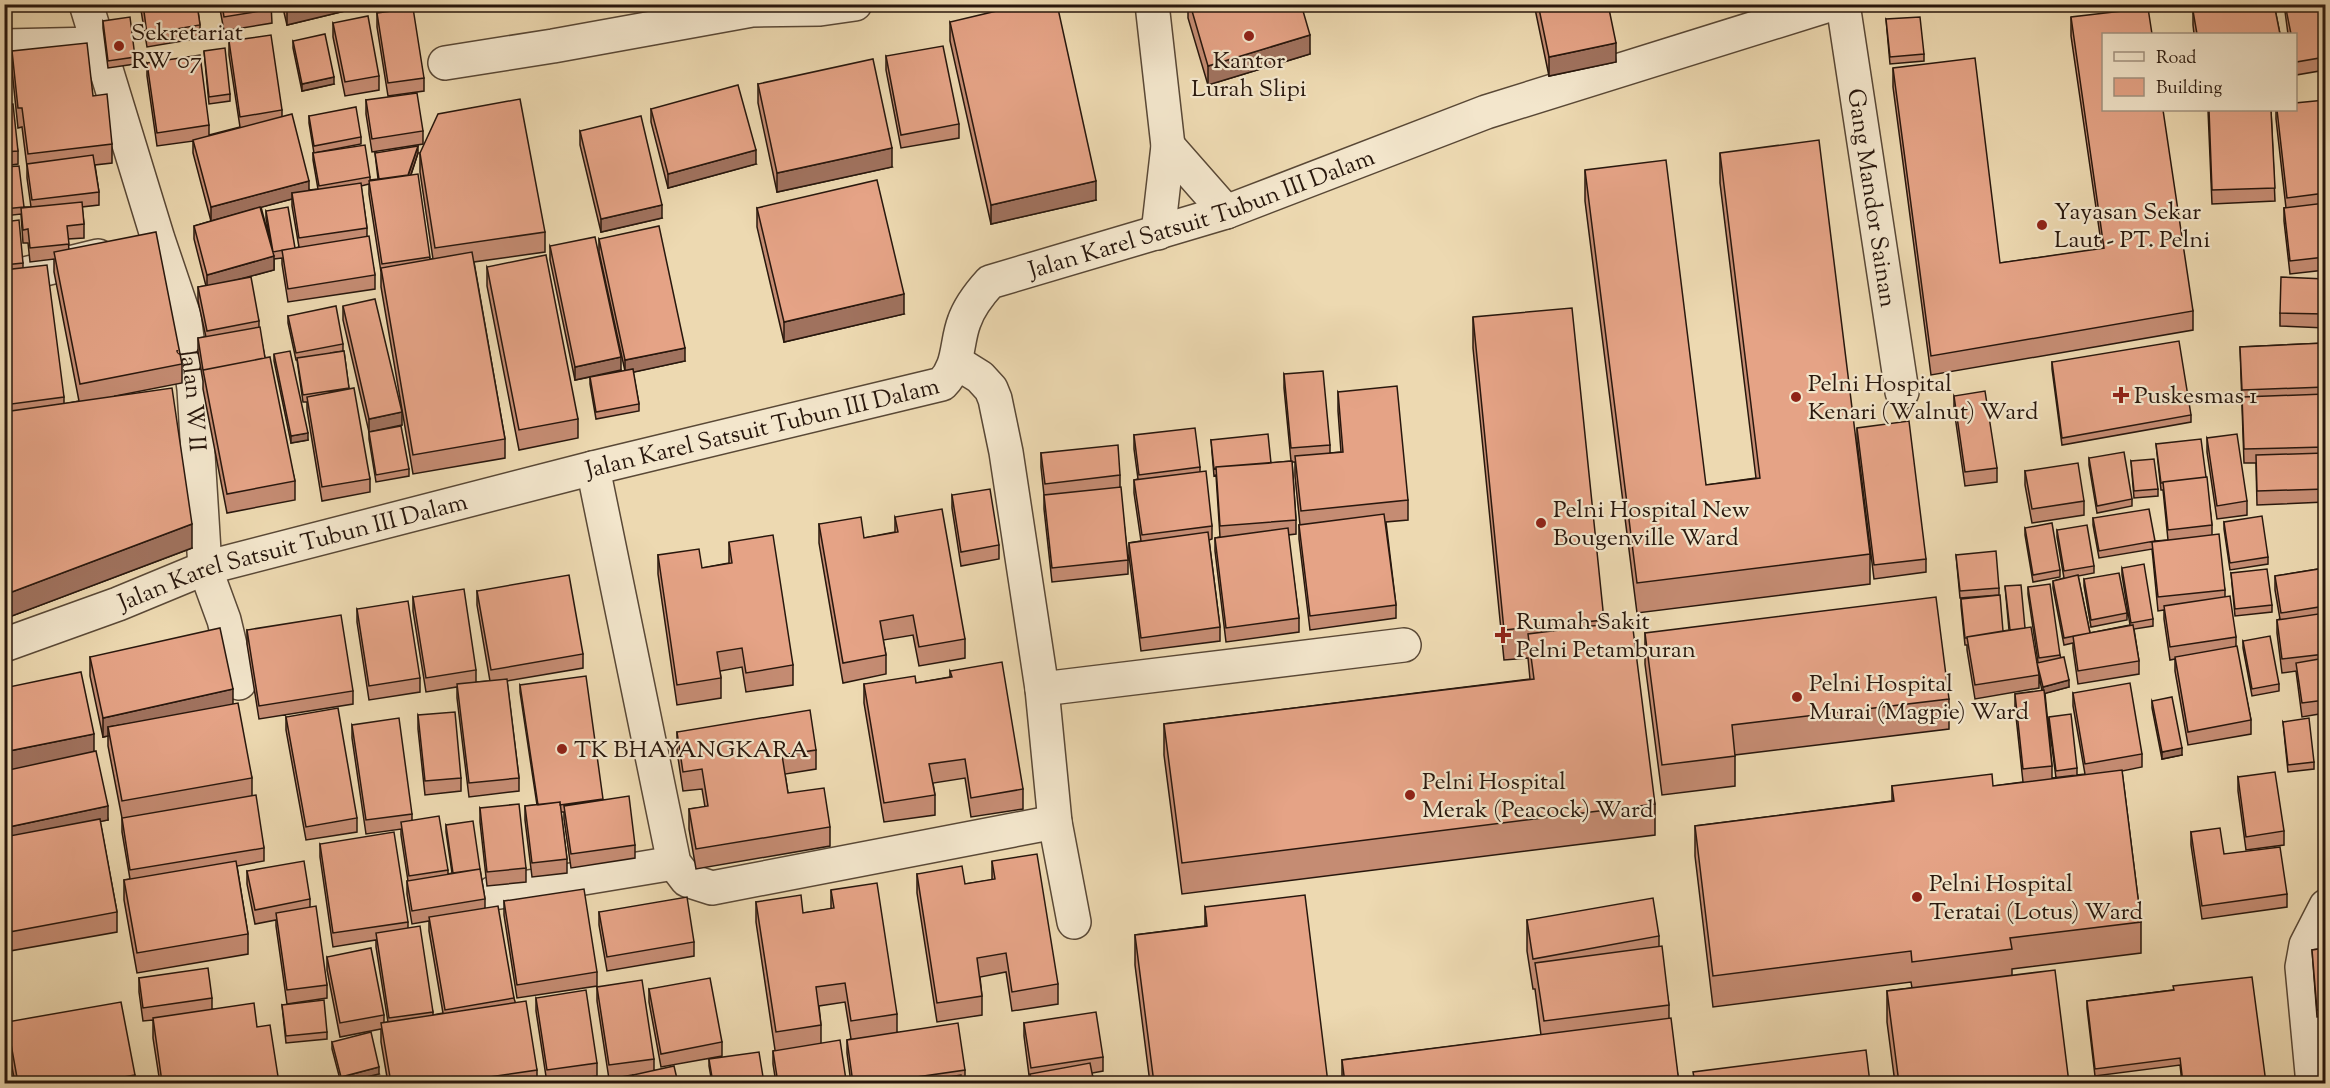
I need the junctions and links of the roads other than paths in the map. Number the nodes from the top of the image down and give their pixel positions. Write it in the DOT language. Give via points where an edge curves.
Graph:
graph roads {
  1 [pos="86,4"];
  2 [pos="855,4"];
  3 [pos="1152,4"];
  4 [pos="1832,4"];
  5 [pos="1843,4"];
  6 [pos="752,7"];
  7 [pos="97,44"];
  8 [pos="4,46"];
  9 [pos="445,63"];
  10 [pos="1168,146"];
  11 [pos="1226,212"];
  12 [pos="1158,232"];
  13 [pos="158,239"];
  14 [pos="4,279"];
  15 [pos="956,362"];
  16 [pos="1902,392"];
  17 [pos="593,468"];
  18 [pos="205,568"];
  19 [pos="4,645"];
  20 [pos="1404,645"];
  21 [pos="239,683"];
  22 [pos="1042,689"];
  23 [pos="1055,822"];
  24 [pos="674,862"];
  25 [pos="493,893"];
  26 [pos="2325,906"];
  27 [pos="1074,922"];
  28 [pos="2313,1083"];
  1 -- 7 [label="street, Jalan W II"];
  2 -- 6 [label="street" via="820,9"];
  3 -- 10 [label="street"];
  4 -- 11 [label="street, Jalan Karel Satsuit Tubun III Dalam" via="1486,112"];
  5 -- 16 [label="street, Gang Mandor Sainan"];
  6 -- 9 [label="street"];
  7 -- 8 [label="street"];
  7 -- 13 [label="street, Jalan W II"];
  10 -- 11 [label="street"];
  10 -- 12 [label="street"];
  11 -- 12 [label="street, Jalan Karel Satsuit Tubun III Dalam"];
  12 -- 15 [label="street, Jalan Karel Satsuit Tubun III Dalam" via="990,282 964,321"];
  13 -- 14 [label="street"];
  13 -- 18 [label="street, Jalan W II" via="184,316 190,358"];
  15 -- 17 [label="street, Jalan Karel Satsuit Tubun III Dalam" via="942,384"];
  15 -- 22 [label="street" via="980,377 995,399"];
  17 -- 18 [label="street, Jalan Karel Satsuit Tubun III Dalam"];
  17 -- 24 [label="street"];
  18 -- 19 [label="street, Jalan Karel Satsuit Tubun III Dalam"];
  18 -- 21 [label="street, Jalan W II" via="224,620"];
  20 -- 22 [label="street"];
  22 -- 23 [label="street"];
  23 -- 24 [label="street" via="712,888 687,880"];
  23 -- 27 [label="street"];
  24 -- 25 [label="street"];
  26 -- 28 [label="street" via="2306,945 2302,967"];
}
